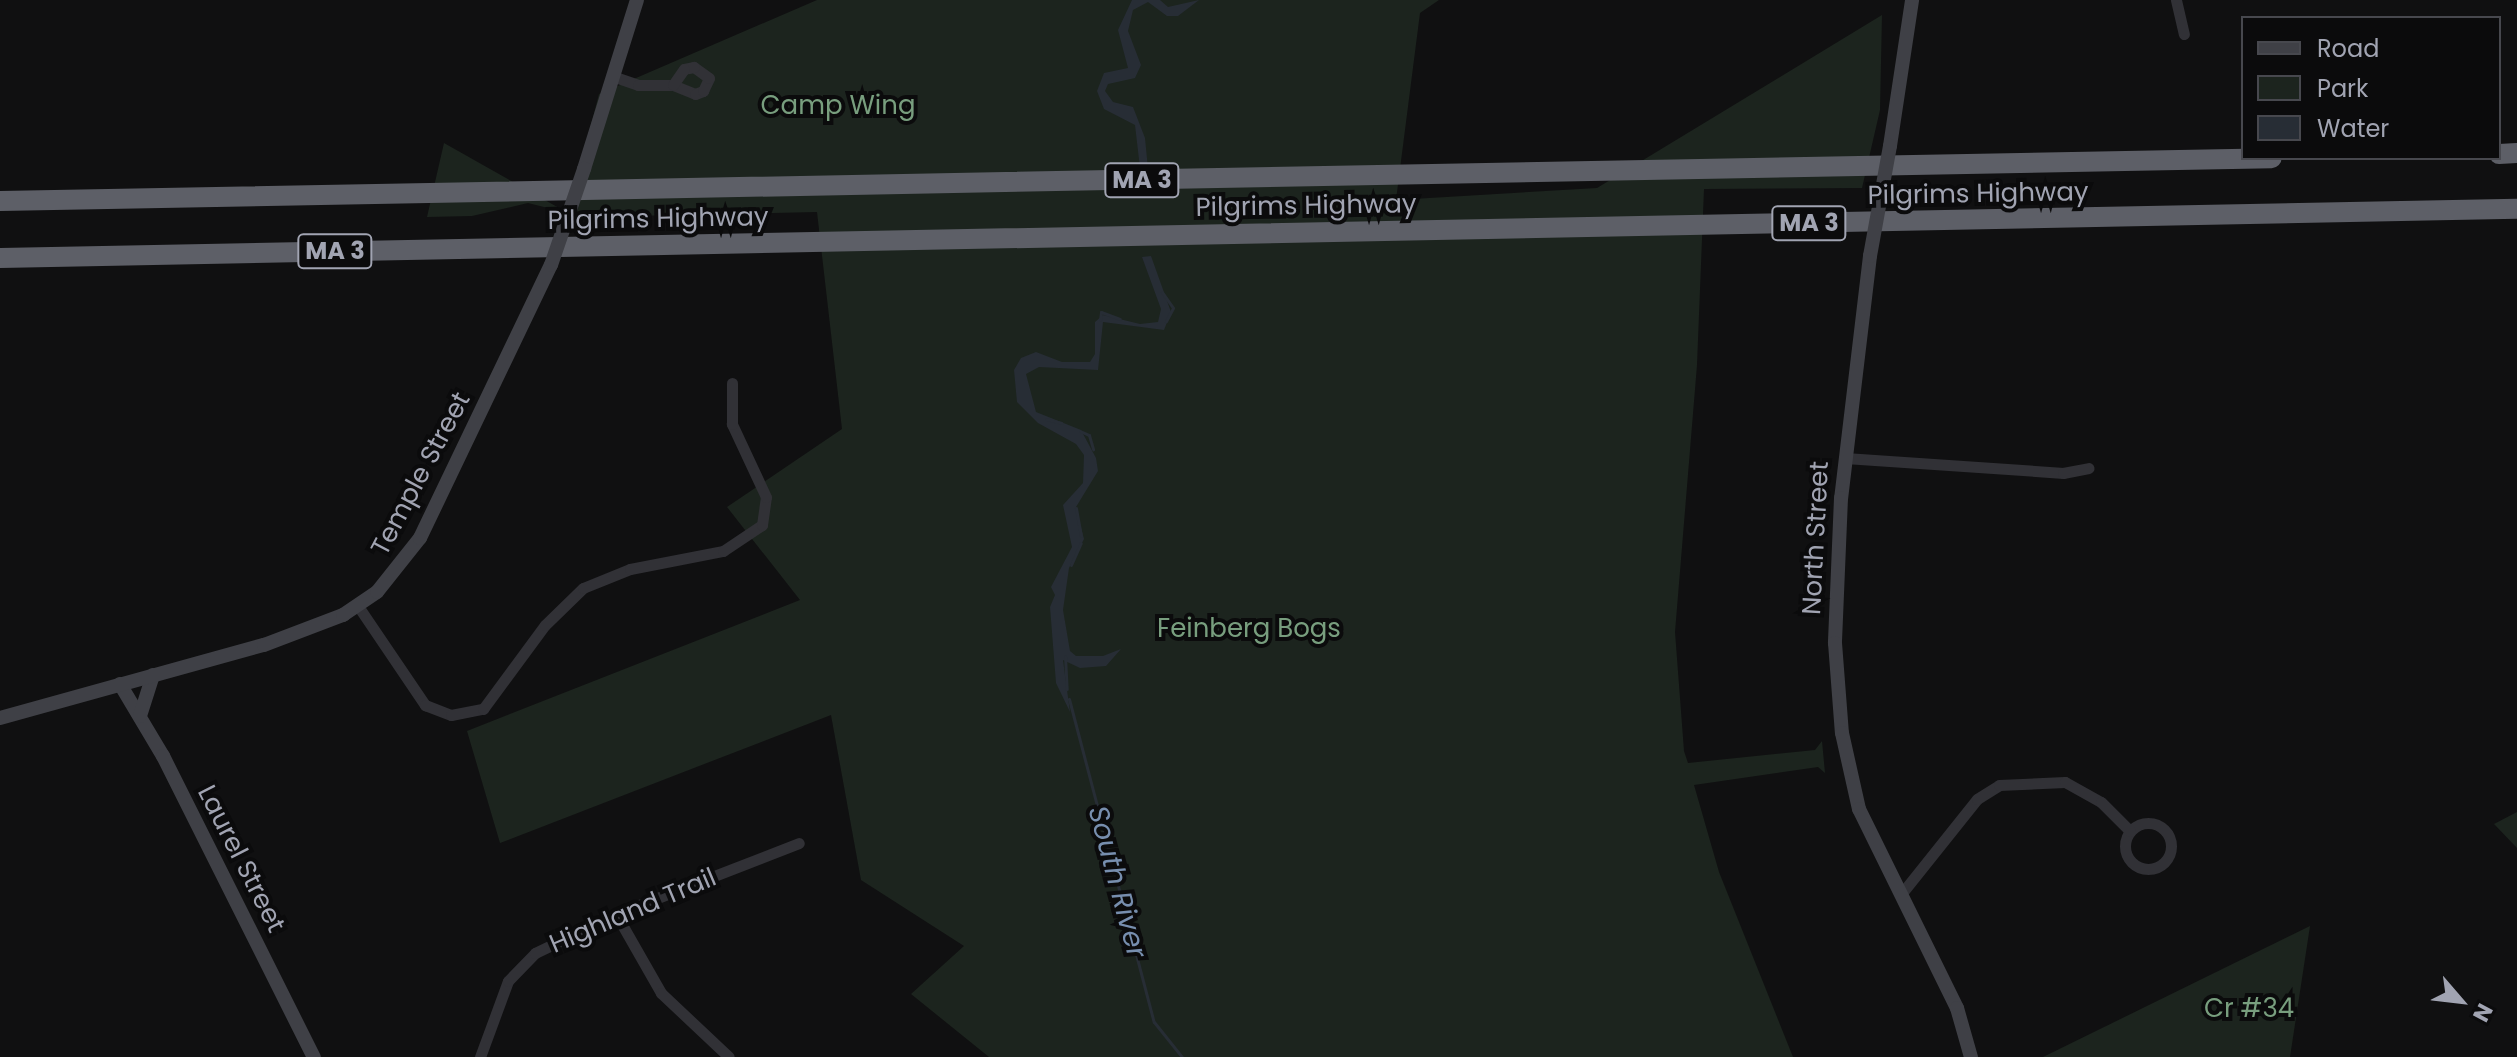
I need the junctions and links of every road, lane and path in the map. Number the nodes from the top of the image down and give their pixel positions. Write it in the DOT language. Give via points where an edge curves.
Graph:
graph roads {
  1 [pos="637,0"];
  2 [pos="1912,0"];
  3 [pos="2176,0"];
  4 [pos="2184,34"];
  5 [pos="615,77"];
  6 [pos="673,85"];
  7 [pos="2241,159"];
  8 [pos="0,201"];
  9 [pos="2517,209"];
  10 [pos="0,258"];
  11 [pos="732,383"];
  12 [pos="1845,458"];
  13 [pos="2089,468"];
  14 [pos="358,606"];
  15 [pos="153,675"];
  16 [pos="120,684"];
  17 [pos="140,716"];
  18 [pos="0,718"];
  19 [pos="2130,831"];
  20 [pos="799,843"];
  21 [pos="1902,893"];
  22 [pos="616,914"];
  23 [pos="314,1057"];
  24 [pos="480,1057"];
  25 [pos="729,1057"];
  26 [pos="1971,1057"];
  1 -- 5 [label="main road, Temple Street"];
  2 -- 12 [label="main road, North Street, bridge" via="1870,256"];
  3 -- 4 [label="street"];
  5 -- 6 [label="street" via="638,85"];
  5 -- 14 [label="main road, Temple Street, bridge" via="551,265 420,538 395,574"];
  7 -- 8 [label="highway, Pilgrims Highway / MA 3"];
  9 -- 10 [label="highway, Pilgrims Highway / MA 3"];
  11 -- 14 [label="street" via="732,424 766,497 762,525 723,551 630,569 583,588 545,625 483,709 451,715 425,705"];
  12 -- 13 [label="street" via="2031,472"];
  12 -- 21 [label="main road, North Street" via="1835,625 1843,742 1855,796"];
  14 -- 15 [label="main road, Temple Street" via="279,640"];
  15 -- 16 [label="main road, Temple Street"];
  15 -- 17 [label="main road"];
  16 -- 17 [label="main road, Laurel Street"];
  16 -- 18 [label="main road, Temple Street"];
  17 -- 23 [label="main road, Laurel Street"];
  19 -- 19 [label="street" via="2153,823 2164,828 2172,850 2166,861 2144,869 2133,864 2125,842"];
  19 -- 21 [label="street" via="2101,802 2065,782 1999,785 1977,799"];
  20 -- 22 [label="street, Highland Trail"];
  21 -- 26 [label="main road, North Street" via="1957,1008"];
  22 -- 24 [label="street, Highland Trail" via="520,965 498,1000"];
  22 -- 25 [label="street" via="661,993"];
}
